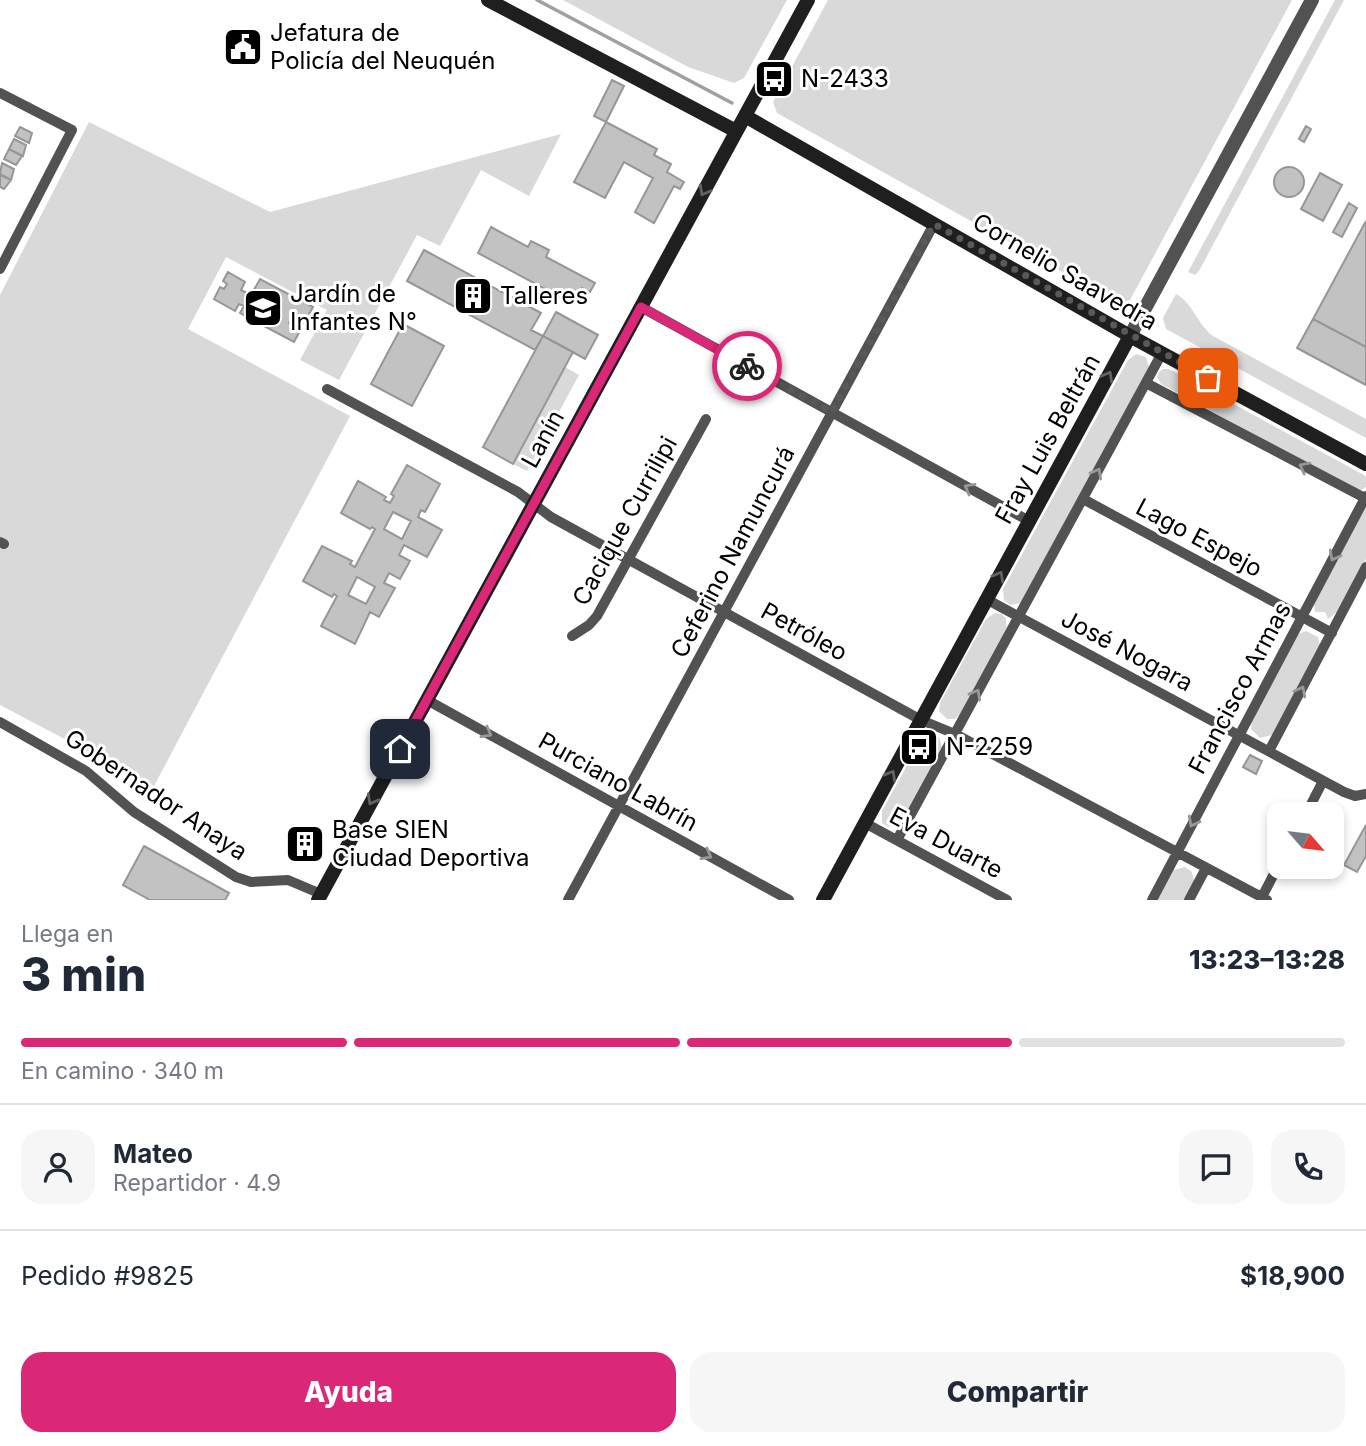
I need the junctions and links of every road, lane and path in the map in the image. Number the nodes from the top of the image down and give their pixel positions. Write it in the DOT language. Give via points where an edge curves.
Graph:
graph roads {
  1 [pos="488,0"];
  2 [pos="808,0"];
  3 [pos="1312,0"];
  4 [pos="0,93"];
  5 [pos="744,116"];
  6 [pos="736,131"];
  7 [pos="934,224"];
  8 [pos="0,269"];
  9 [pos="641,307"];
  10 [pos="1130,335"];
  11 [pos="1162,353"];
  12 [pos="1146,383"];
  13 [pos="327,388"];
  14 [pos="832,412"];
  15 [pos="706,419"];
  16 [pos="1366,464"];
  17 [pos="1365,497"];
  18 [pos="1083,499"];
  19 [pos="534,503"];
  20 [pos="1029,521"];
  21 [pos="628,559"];
  22 [pos="1366,568"];
  23 [pos="986,599"];
  24 [pos="724,612"];
  25 [pos="1019,617"];
  26 [pos="1302,617"];
  27 [pos="1332,633"];
  28 [pos="572,636"];
  29 [pos="427,700"];
  30 [pos="921,720"];
  31 [pos="0,722"];
  32 [pos="955,734"];
  33 [pos="1239,735"];
  34 [pos="1269,751"];
  35 [pos="1323,780"];
  36 [pos="1363,795"];
  37 [pos="1312,802"];
  38 [pos="619,806"];
  39 [pos="865,823"];
  40 [pos="897,840"];
  41 [pos="1177,852"];
  42 [pos="1206,868"];
  43 [pos="1273,879"];
  44 [pos="323,898"];
  45 [pos="1264,899"];
  46 [pos="568,900"];
  47 [pos="789,900"];
  48 [pos="823,900"];
  49 [pos="1007,900"];
  50 [pos="1152,900"];
  51 [pos="1189,900"];
  1 -- 6 [label="main road"];
  2 -- 5 [label="main road, Lanín"];
  3 -- 10 [label="street, Fray Luis Beltrán"];
  4 -- 8 [label="street" via="72,130"];
  5 -- 6 [label="main road, Lanín"];
  5 -- 7 [label="main road, Cornelio Saavedra"];
  6 -- 9 [label="main road, Lanín, one-way"];
  7 -- 10 [label="main road, Cornelio Saavedra"];
  7 -- 14 [label="street, Ceferino Namuncurá"];
  9 -- 14 [label="street"];
  9 -- 19 [label="main road, Lanín"];
  10 -- 11 [label="main road, Cornelio Saavedra"];
  20 -- 10 [label="main road, Fray Luis Beltrán, one-way"];
  11 -- 12 [label="street"];
  11 -- 16 [label="main road, Cornelio Saavedra"];
  17 -- 12 [label="street, one-way"];
  18 -- 12 [label="street, one-way"];
  13 -- 19 [label="street, Petróleo"];
  20 -- 14 [label="street, one-way"];
  14 -- 24 [label="street, Ceferino Namuncurá"];
  15 -- 21 [label="street, Cacique Currilipi"];
  17 -- 26 [label="street, Francisco Armas, one-way"];
  18 -- 25 [label="street"];
  18 -- 26 [label="street, Lago Espejo"];
  19 -- 21 [label="street, Petróleo"];
  19 -- 29 [label="main road, Lanín"];
  23 -- 20 [label="main road, Fray Luis Beltrán, one-way"];
  21 -- 24 [label="street, Petróleo"];
  21 -- 28 [label="street, Cacique Currilipi" via="594,621"];
  22 -- 27 [label="street"];
  23 -- 25 [label="street, José Nogara"];
  23 -- 30 [label="main road, Fray Luis Beltrán"];
  24 -- 30 [label="street, Petróleo"];
  24 -- 38 [label="street, Ceferino Namuncurá"];
  32 -- 25 [label="street, one-way"];
  25 -- 33 [label="street, José Nogara"];
  26 -- 27 [label="street, Lago Espejo"];
  26 -- 33 [label="street, Francisco Armas"];
  34 -- 27 [label="street, one-way"];
  29 -- 38 [label="street, Purciano Labrín, one-way"];
  29 -- 44 [label="main road, Lanín, one-way"];
  30 -- 32 [label="street, Petróleo"];
  39 -- 30 [label="main road, Fray Luis Beltrán, one-way"];
  31 -- 44 [label="street, Gobernador Anaya" via="86,771 134,812 236,877 251,882 288,880"];
  32 -- 40 [label="street"];
  32 -- 41 [label="street, Petróleo"];
  33 -- 34 [label="street, José Nogara"];
  33 -- 41 [label="street, Francisco Armas, one-way"];
  34 -- 35 [label="street, José Nogara"];
  35 -- 36 [label="street, José Nogara" via="1350,794"];
  35 -- 37 [label="street"];
  38 -- 46 [label="street, Ceferino Namuncurá"];
  38 -- 47 [label="street, Purciano Labrín, one-way"];
  39 -- 40 [label="street, Eva Duarte"];
  39 -- 48 [label="main road, Fray Luis Beltrán"];
  40 -- 49 [label="street, Eva Duarte"];
  41 -- 42 [label="street, Petróleo"];
  41 -- 50 [label="street, Francisco Armas"];
  42 -- 45 [label="street, Petróleo"];
  42 -- 51 [label="street"];
  43 -- 45 [label="street"];
}
